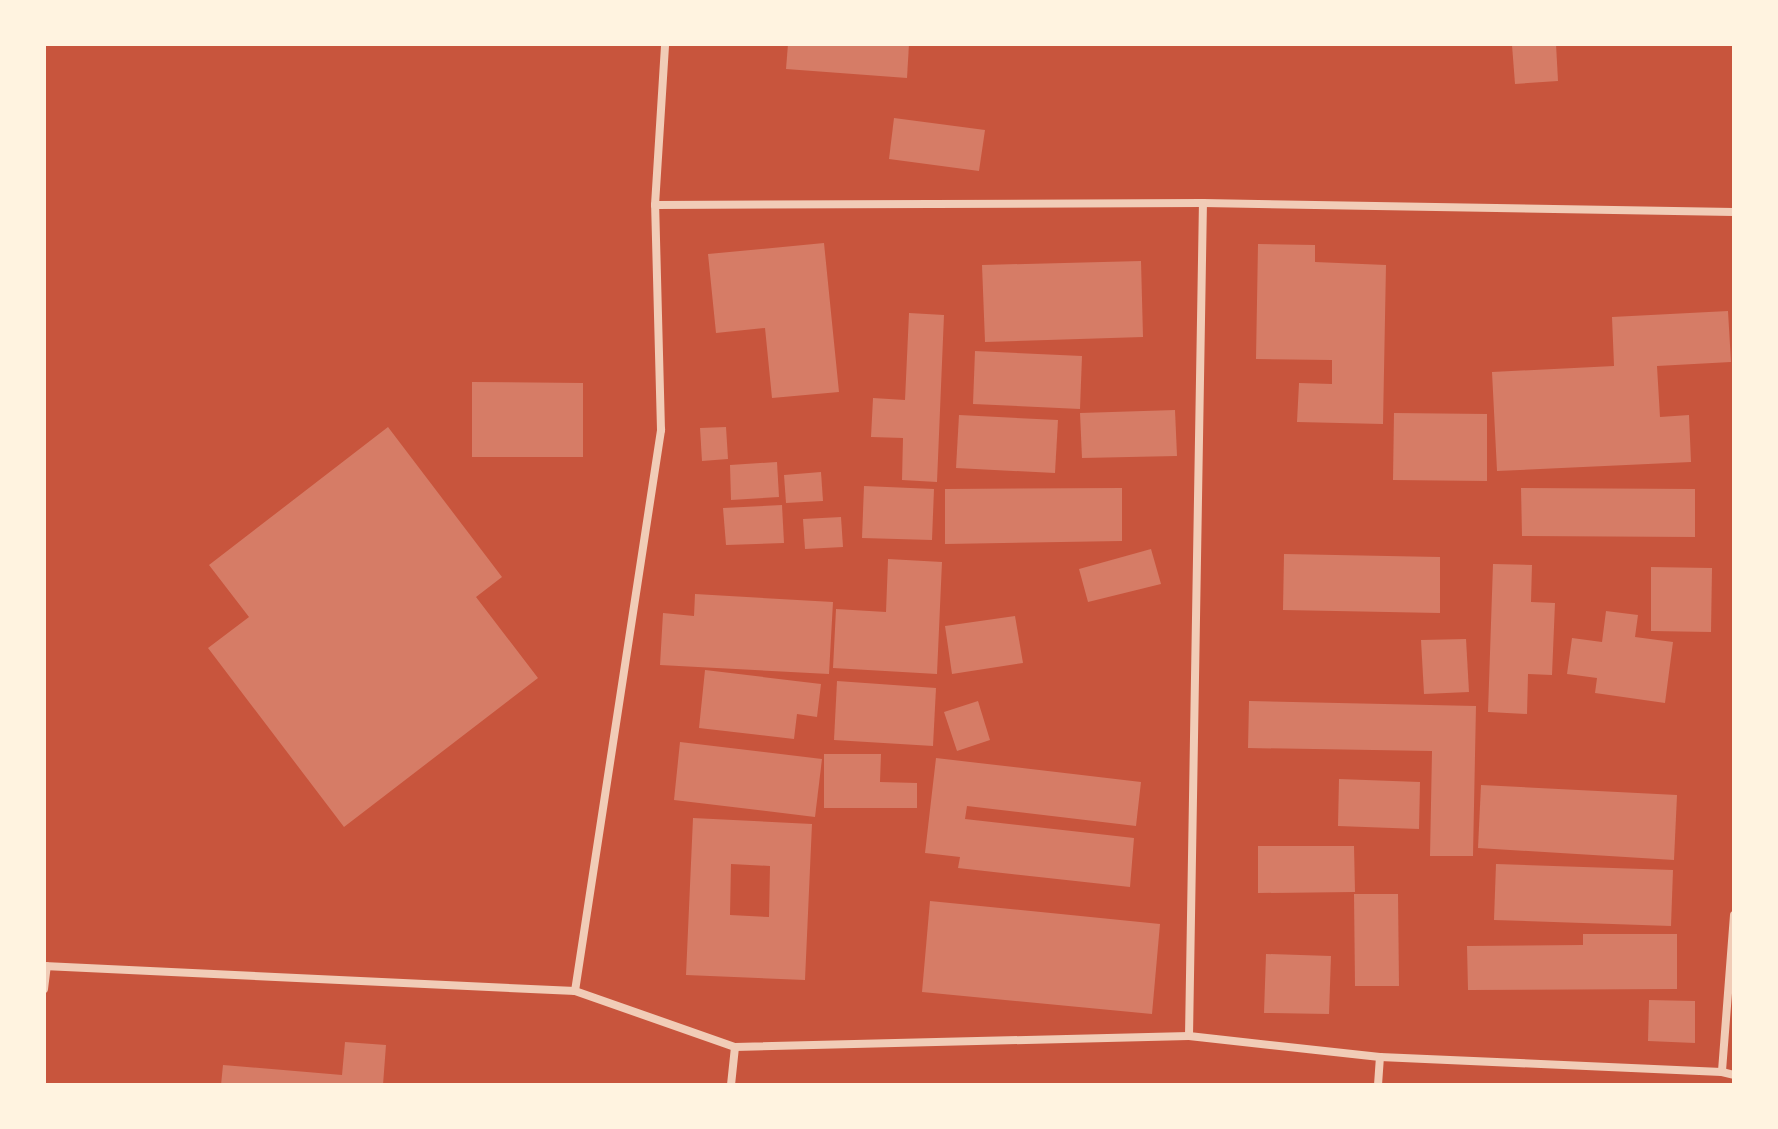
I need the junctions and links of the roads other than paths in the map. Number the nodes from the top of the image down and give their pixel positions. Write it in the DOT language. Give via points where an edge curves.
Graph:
graph roads {
  1 [pos="665,44"];
  2 [pos="1203,203"];
  3 [pos="655,205"];
  4 [pos="1734,212"];
  5 [pos="1734,915"];
  6 [pos="45,966"];
  7 [pos="44,989"];
  8 [pos="575,991"];
  9 [pos="1189,1036"];
  10 [pos="735,1047"];
  11 [pos="1380,1057"];
  12 [pos="1722,1072"];
  13 [pos="1734,1075"];
  14 [pos="731,1085"];
  15 [pos="1378,1085"];
  1 -- 3 [label="street"];
  2 -- 3 [label="street"];
  2 -- 4 [label="street"];
  2 -- 9 [label="street"];
  3 -- 8 [label="street" via="661,430"];
  5 -- 12 [label="street"];
  6 -- 7 [label="street"];
  6 -- 8 [label="street"];
  8 -- 10 [label="street"];
  9 -- 10 [label="street"];
  9 -- 11 [label="street"];
  10 -- 14 [label="street"];
  11 -- 12 [label="street"];
  11 -- 15 [label="street"];
  12 -- 13 [label="street"];
}
